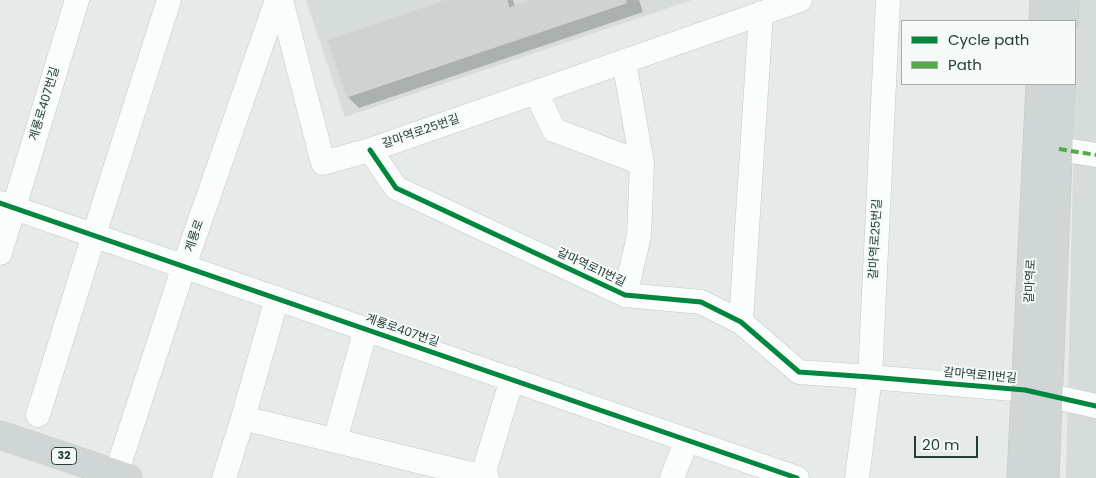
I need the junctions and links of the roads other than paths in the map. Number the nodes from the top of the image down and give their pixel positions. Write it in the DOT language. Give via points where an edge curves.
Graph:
graph roads {
  1 [pos="77,0"];
  2 [pos="169,0"];
  3 [pos="277,0"];
  4 [pos="281,0"];
  5 [pos="800,0"];
  6 [pos="888,0"];
  7 [pos="1044,0"];
  8 [pos="1065,0"];
  9 [pos="761,14"];
  10 [pos="1043,20"];
  11 [pos="1064,20"];
  12 [pos="624,61"];
  13 [pos="1040,85"];
  14 [pos="1061,85"];
  15 [pos="536,92"];
  16 [pos="1059,149"];
  17 [pos="370,150"];
  18 [pos="1096,155"];
  19 [pos="642,163"];
  20 [pos="7,205"];
  21 [pos="94,235"];
  22 [pos="0,253"];
  23 [pos="184,266"];
  24 [pos="625,295"];
  25 [pos="277,298"];
  26 [pos="741,322"];
  27 [pos="366,329"];
  28 [pos="870,377"];
  29 [pos="512,379"];
  30 [pos="1037,393"];
  31 [pos="1096,406"];
  32 [pos="38,415"];
  33 [pos="243,418"];
  34 [pos="0,435"];
  35 [pos="335,440"];
  36 [pos="687,440"];
  37 [pos="122,476"];
  38 [pos="224,478"];
  39 [pos="484,478"];
  40 [pos="672,478"];
  41 [pos="798,478"];
  42 [pos="857,478"];
  43 [pos="1021,478"];
  44 [pos="1045,478"];
  1 -- 20 [label="street, 계룡로407번길"];
  2 -- 21 [label="street"];
  3 -- 23 [label="street, 계룡로"];
  4 -- 17 [label="street, 갈마역로25번길" via="323,163"];
  5 -- 9 [label="street, 갈마역로25번길"];
  6 -- 28 [label="street, 갈마역로25번길"];
  7 -- 10 [label="main road"];
  8 -- 11 [label="main road"];
  9 -- 12 [label="street, 갈마역로25번길"];
  9 -- 26 [label="street"];
  12 -- 15 [label="street, 갈마역로25번길"];
  12 -- 19 [label="street"];
  13 -- 30 [label="main road, 갈마역로"];
  14 -- 16 [label="main road, 갈마역로"];
  15 -- 17 [label="street, 갈마역로25번길"];
  15 -- 19 [label="street" via="554,130"];
  16 -- 18 [label="street"];
  16 -- 30 [label="main road, 갈마역로"];
  17 -- 24 [label="street, 갈마역로11번길" via="396,188"];
  19 -- 24 [label="street" via="639,236"];
  20 -- 21 [label="street, 계룡로407번길"];
  20 -- 22 [label="street"];
  21 -- 23 [label="street, 계룡로407번길"];
  21 -- 32 [label="street"];
  23 -- 25 [label="street, 계룡로407번길"];
  23 -- 37 [label="street, 계룡로"];
  24 -- 26 [label="street, 갈마역로11번길" via="701,302"];
  25 -- 27 [label="street, 계룡로407번길"];
  25 -- 33 [label="street"];
  26 -- 28 [label="street, 갈마역로11번길" via="799,372"];
  27 -- 29 [label="street, 계룡로407번길"];
  27 -- 35 [label="street"];
  28 -- 30 [label="street, 갈마역로11번길"];
  28 -- 42 [label="street, 갈마역로25번길"];
  29 -- 36 [label="street, 계룡로407번길"];
  29 -- 39 [label="street"];
  30 -- 31 [label="street, 갈마역로11번길"];
  30 -- 43 [label="main road, 갈마역로"];
  30 -- 44 [label="main road, 갈마역로"];
  33 -- 35 [label="street"];
  33 -- 38 [label="street"];
  34 -- 37 [label="main road, 계룡로 / 32"];
  35 -- 39 [label="street"];
  36 -- 40 [label="street"];
  36 -- 41 [label="street, 계룡로407번길"];
}
